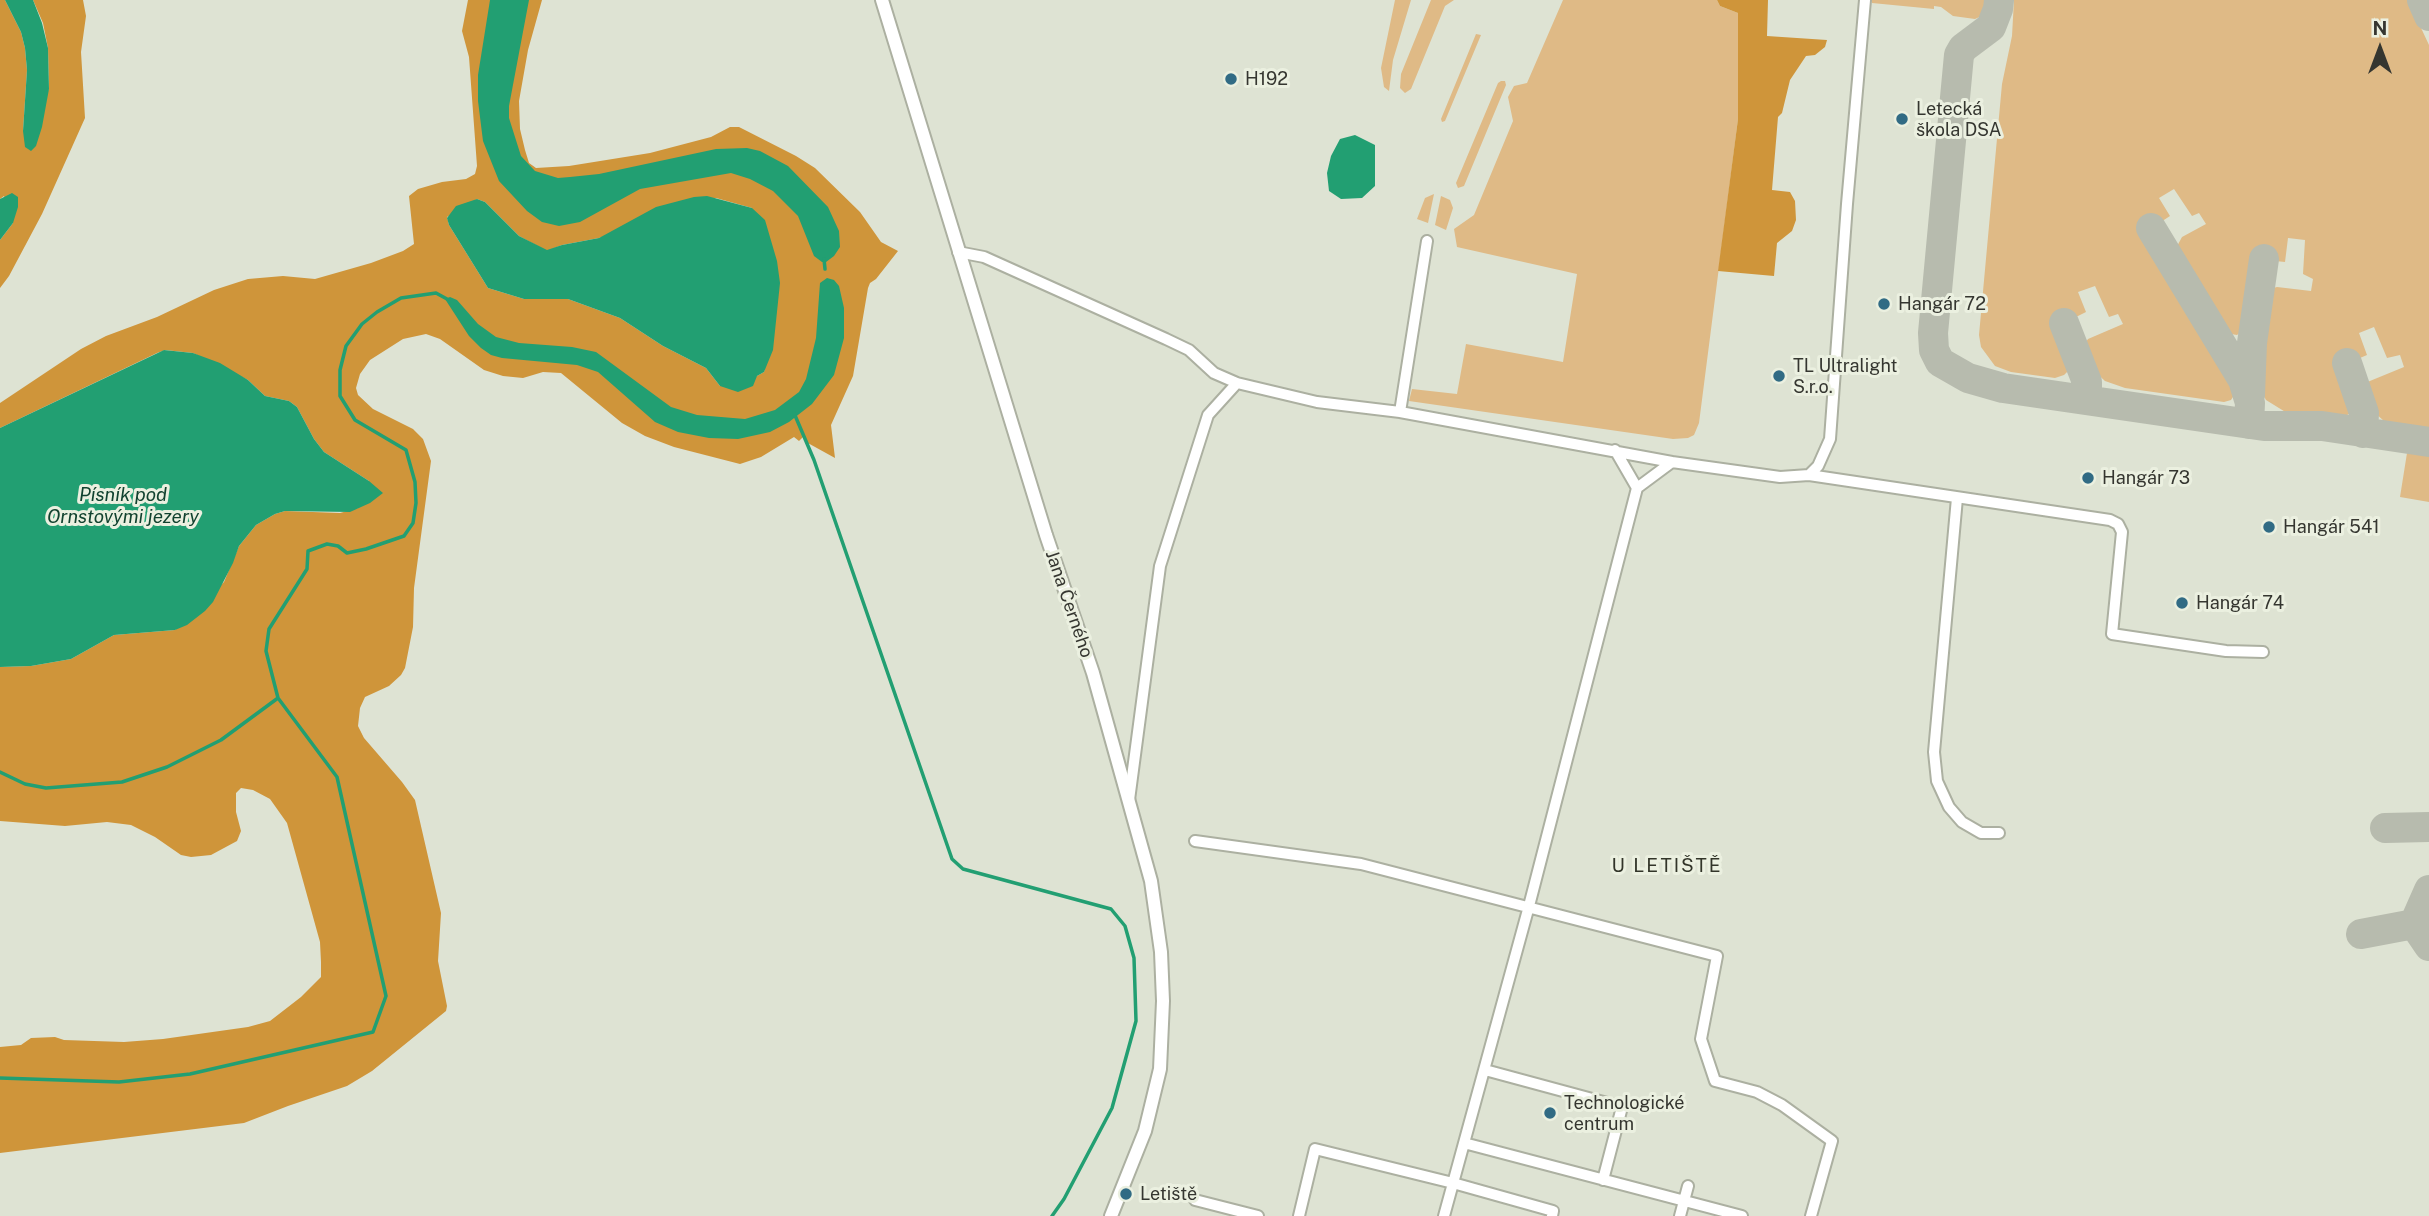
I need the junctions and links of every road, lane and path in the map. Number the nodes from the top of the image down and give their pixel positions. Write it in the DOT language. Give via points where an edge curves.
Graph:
graph roads {
  1 [pos="881,0"];
  2 [pos="1865,0"];
  3 [pos="1427,241"];
  4 [pos="958,252"];
  5 [pos="1237,383"];
  6 [pos="1400,412"];
  7 [pos="1615,450"];
  8 [pos="1672,462"];
  9 [pos="1809,475"];
  10 [pos="1637,488"];
  11 [pos="1957,498"];
  12 [pos="2263,653"];
  13 [pos="1129,800"];
  14 [pos="1999,833"];
  15 [pos="1195,841"];
  16 [pos="1529,906"];
  17 [pos="1485,1070"];
  18 [pos="1464,1143"];
  19 [pos="1602,1180"];
  20 [pos="1453,1183"];
  21 [pos="1688,1186"];
  22 [pos="1195,1200"];
  23 [pos="1683,1201"];
  24 [pos="1111,1216"];
  25 [pos="1258,1216"];
  26 [pos="1299,1216"];
  27 [pos="1444,1216"];
  28 [pos="1552,1216"];
  29 [pos="1679,1216"];
  30 [pos="1742,1216"];
  31 [pos="1811,1216"];
  1 -- 4 [label="street, Jana Černého"];
  2 -- 9 [label="street" via="1830,439 1818,467"];
  3 -- 6 [label="street"];
  4 -- 5 [label="street" via="984,257 1166,339 1189,351 1214,373"];
  4 -- 13 [label="street, Jana Černého"];
  5 -- 6 [label="street" via="1317,402"];
  5 -- 13 [label="street" via="1208,415 1160,566"];
  6 -- 7 [label="street"];
  7 -- 8 [label="street"];
  7 -- 10 [label="street"];
  8 -- 9 [label="street" via="1780,477"];
  8 -- 10 [label="street"];
  9 -- 11 [label="street"];
  10 -- 16 [label="street"];
  11 -- 12 [label="street" via="2118,524 2122,532 2112,634"];
  11 -- 14 [label="street" via="1934,752 1937,781 1962,822 1981,832"];
  13 -- 24 [label="street, Jana Černého" via="1156,914 1163,1030 1153,1106"];
  15 -- 16 [label="street" via="1361,864"];
  16 -- 17 [label="street"];
  16 -- 31 [label="street" via="1717,956 1702,1040 1715,1081 1757,1092 1832,1141"];
  17 -- 18 [label="street"];
  17 -- 19 [label="street" via="1622,1107"];
  18 -- 19 [label="street"];
  18 -- 20 [label="street"];
  19 -- 23 [label="street"];
  20 -- 26 [label="street" via="1315,1149"];
  20 -- 27 [label="street"];
  20 -- 28 [label="street" via="1553,1211"];
  21 -- 23 [label="street"];
  22 -- 25 [label="street"];
  23 -- 29 [label="street"];
  23 -- 30 [label="street"];
}
